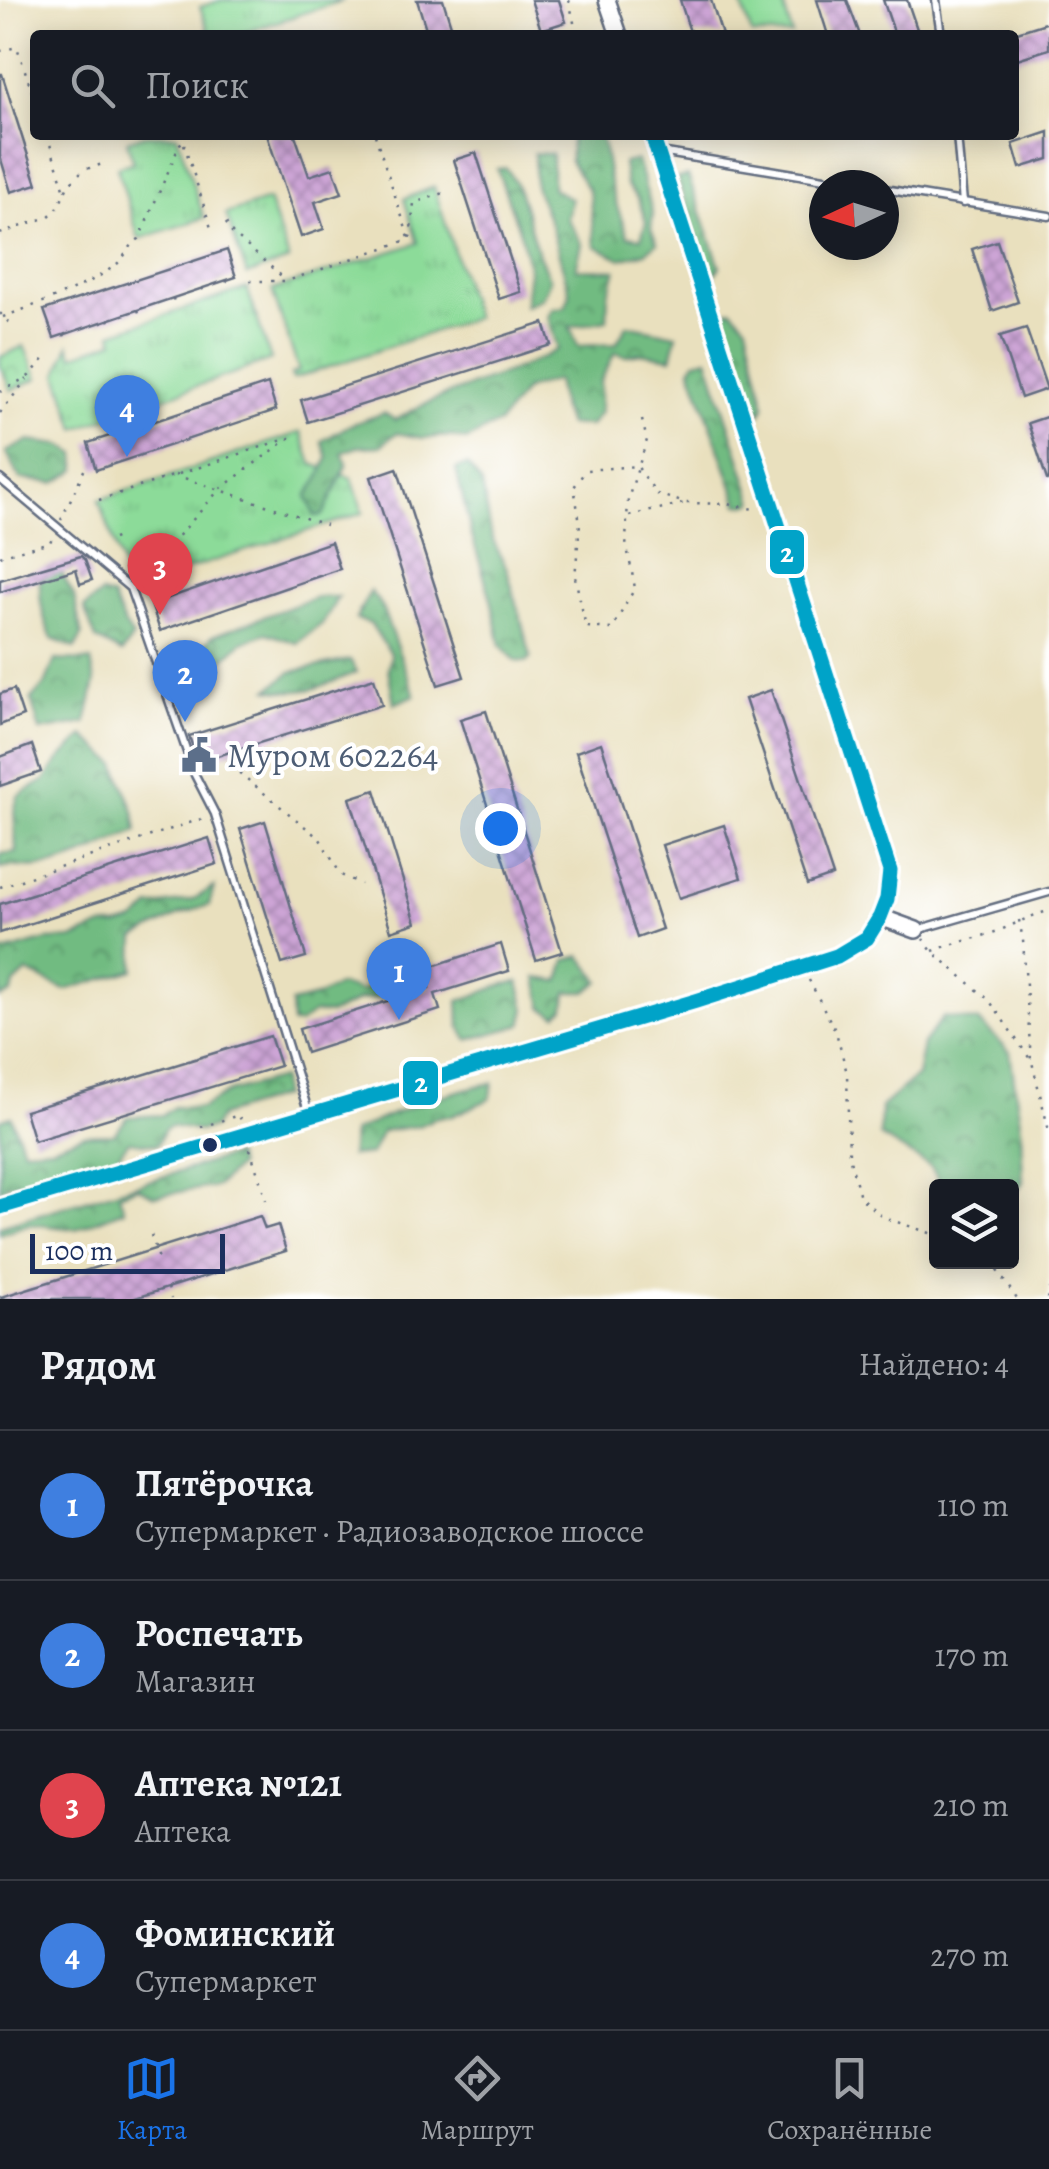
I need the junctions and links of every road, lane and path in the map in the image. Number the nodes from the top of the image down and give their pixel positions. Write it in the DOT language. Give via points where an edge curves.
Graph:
graph roads {
  1 [pos="569,0"];
  2 [pos="608,0"];
  3 [pos="936,0"];
  4 [pos="575,26"];
  5 [pos="617,30"];
  6 [pos="940,30"];
  7 [pos="0,51"];
  8 [pos="30,85"];
  9 [pos="48,140"];
  10 [pos="184,140"];
  11 [pos="377,140"];
  12 [pos="653,140"];
  13 [pos="957,140"];
  14 [pos="183,143"];
  15 [pos="657,152"];
  16 [pos="106,163"];
  17 [pos="809,177"];
  18 [pos="450,190"];
  19 [pos="899,192"];
  20 [pos="66,193"];
  21 [pos="962,203"];
  22 [pos="1049,216"];
  23 [pos="226,222"];
  24 [pos="211,228"];
  25 [pos="0,234"];
  26 [pos="410,239"];
  27 [pos="226,280"];
  28 [pos="250,281"];
  29 [pos="287,281"];
  30 [pos="202,288"];
  31 [pos="229,288"];
  32 [pos="205,296"];
  33 [pos="173,298"];
  34 [pos="175,307"];
  35 [pos="138,310"];
  36 [pos="2,315"];
  37 [pos="141,318"];
  38 [pos="109,319"];
  39 [pos="12,326"];
  40 [pos="112,328"];
  41 [pos="64,334"];
  42 [pos="67,344"];
  43 [pos="48,355"];
  44 [pos="29,376"];
  45 [pos="0,392"];
  46 [pos="0,414"];
  47 [pos="642,420"];
  48 [pos="301,432"];
  49 [pos="291,437"];
  50 [pos="86,464"];
  51 [pos="638,466"];
  52 [pos="172,474"];
  53 [pos="0,479"];
  54 [pos="220,489"];
  55 [pos="99,500"];
  56 [pos="686,503"];
  57 [pos="775,513"];
  58 [pos="628,517"];
  59 [pos="326,524"];
  60 [pos="59,526"];
  61 [pos="122,536"];
  62 [pos="113,539"];
  63 [pos="0,556"];
  64 [pos="134,586"];
  65 [pos="231,766"];
  66 [pos="215,814"];
  67 [pos="361,884"];
  68 [pos="0,887"];
  69 [pos="1049,892"];
  70 [pos="1049,911"];
  71 [pos="880,918"];
  72 [pos="1019,920"];
  73 [pos="916,930"];
  74 [pos="932,951"];
  75 [pos="802,967"];
  76 [pos="1032,1062"];
  77 [pos="310,1115"];
  78 [pos="241,1122"];
  79 [pos="201,1127"];
  80 [pos="1049,1131"];
  81 [pos="249,1146"];
  82 [pos="266,1200"];
  83 [pos="0,1207"];
  84 [pos="929,1233"];
  85 [pos="151,1235"];
  86 [pos="160,1262"];
  87 [pos="996,1269"];
  88 [pos="168,1288"];
  89 [pos="1049,1288"];
  90 [pos="171,1299"];
  91 [pos="1017,1299"];
  92 [pos="1048,1299"];
  1 -- 4 [label="path"];
  2 -- 5 [label="street"];
  3 -- 6 [label="lane"];
  7 -- 8 [label="path" via="17,47"];
  9 -- 20 [label="path"];
  10 -- 14 [label="path"];
  11 -- 26 [label="path"];
  12 -- 15 [label="street"];
  13 -- 21 [label="lane"];
  14 -- 24 [label="path"];
  14 -- 36 [label="path" via="129,254 69,290"];
  15 -- 17 [label="lane"];
  15 -- 57 [label="street"];
  16 -- 20 [label="path" via="84,170"];
  18 -- 26 [label="path" via="414,203"];
  19 -- 21 [label="lane"];
  20 -- 25 [label="path" via="48,217"];
  21 -- 22 [label="lane"];
  23 -- 29 [label="path"];
  26 -- 29 [label="path"];
  27 -- 31 [label="path"];
  28 -- 29 [label="path"];
  30 -- 32 [label="path"];
  33 -- 34 [label="path"];
  35 -- 37 [label="path"];
  36 -- 39 [label="path"];
  38 -- 40 [label="path"];
  41 -- 42 [label="path"];
  43 -- 44 [label="path"];
  44 -- 45 [label="path"];
  44 -- 46 [label="path"];
  47 -- 51 [label="path" via="647,440"];
  48 -- 49 [label="path"];
  49 -- 52 [label="path"];
  49 -- 54 [label="path"];
  50 -- 60 [label="path"];
  51 -- 56 [label="path" via="657,494"];
  51 -- 58 [label="path"];
  51 -- 58 [label="path" via="586,470 574,488 580,522 574,578 586,627 612,628 634,588"];
  52 -- 54 [label="path"];
  52 -- 55 [label="path"];
  53 -- 60 [label="lane"];
  54 -- 59 [label="path"];
  54 -- 64 [label="path"];
  56 -- 57 [label="path"];
  56 -- 58 [label="path"];
  57 -- 71 [label="street" via="890,871"];
  60 -- 63 [label="path" via="50,542"];
  60 -- 66 [label="lane" via="130,588"];
  61 -- 62 [label="path"];
  65 -- 67 [label="path" via="320,839 341,874"];
  66 -- 68 [label="path"];
  66 -- 77 [label="lane"];
  69 -- 73 [label="lane"];
  70 -- 72 [label="path"];
  71 -- 73 [label="street"];
  71 -- 75 [label="street" via="867,938"];
  72 -- 74 [label="path"];
  72 -- 76 [label="path"];
  73 -- 74 [label="path"];
  74 -- 76 [label="path" via="989,1000"];
  75 -- 77 [label="street"];
  75 -- 84 [label="path" via="836,1032 860,1197 882,1216"];
  76 -- 80 [label="path"];
  77 -- 83 [label="street"];
  78 -- 79 [label="path" via="239,1115"];
  81 -- 82 [label="path"];
  85 -- 86 [label="path"];
  87 -- 91 [label="path"];
  88 -- 90 [label="path"];
  89 -- 92 [label="path"];
}
